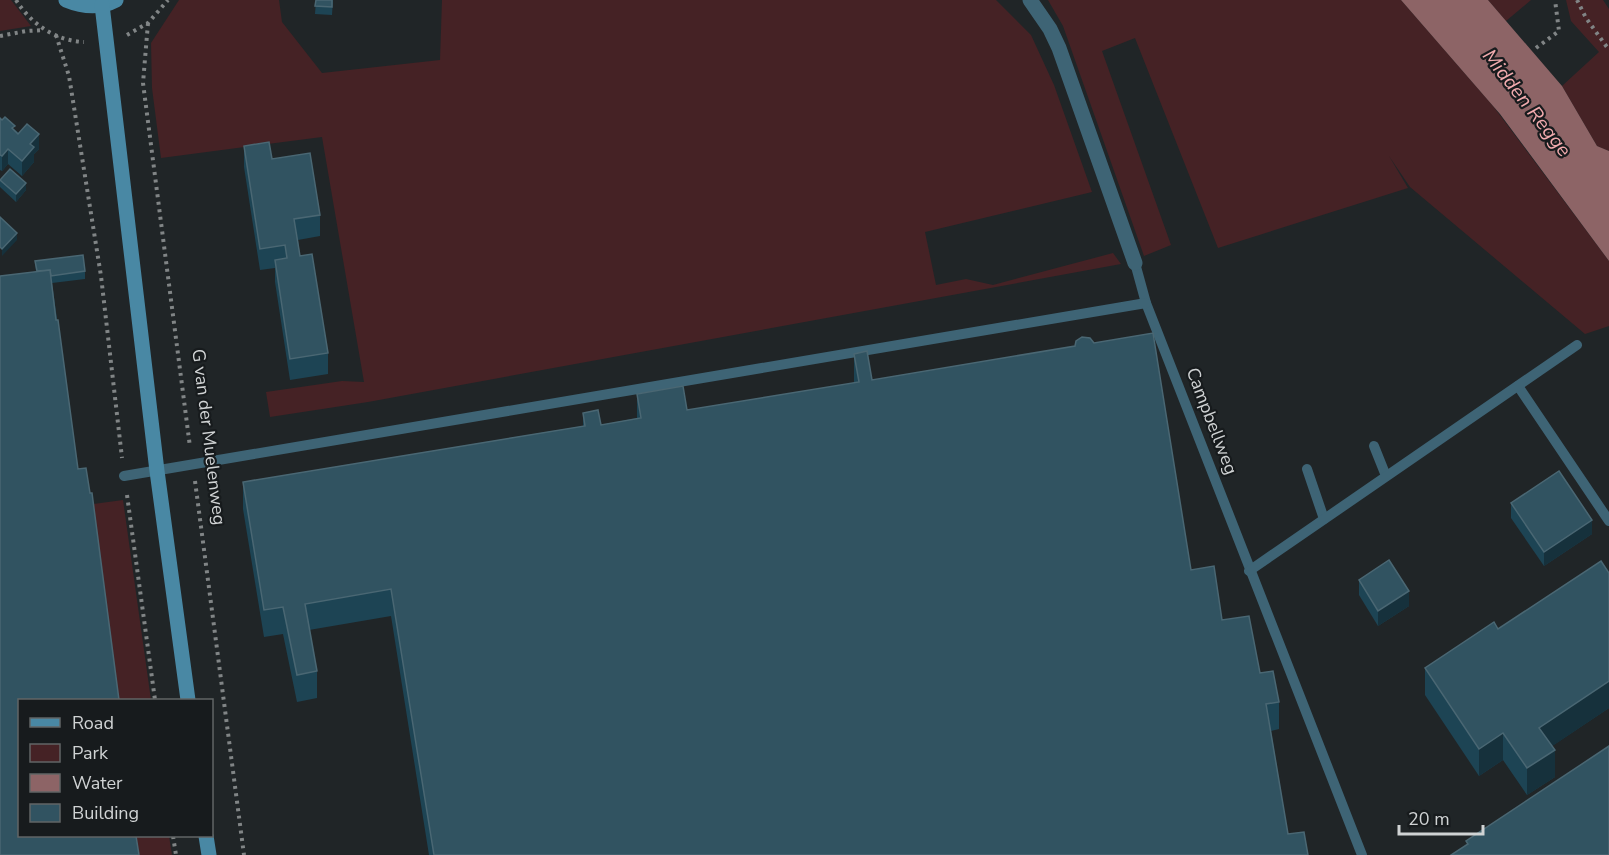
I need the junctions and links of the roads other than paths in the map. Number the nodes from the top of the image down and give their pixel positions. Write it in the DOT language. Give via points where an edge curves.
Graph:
graph roads {
  1 [pos="66,0"];
  2 [pos="1030,0"];
  3 [pos="109,3"];
  4 [pos="1135,262"];
  5 [pos="1146,303"];
  6 [pos="1577,345"];
  7 [pos="1518,386"];
  8 [pos="1374,446"];
  9 [pos="1307,469"];
  10 [pos="157,471"];
  11 [pos="124,476"];
  12 [pos="1386,476"];
  13 [pos="1324,519"];
  14 [pos="1609,521"];
  15 [pos="1249,571"];
  16 [pos="188,699"];
  17 [pos="206,837"];
  18 [pos="209,855"];
  19 [pos="1362,855"];
  1 -- 3 [label="street" via="90,6"];
  2 -- 4 [label="street, Campbellweg" via="1059,48"];
  3 -- 10 [label="street"];
  4 -- 5 [label="lane, Campbellweg"];
  5 -- 10 [label="lane"];
  5 -- 15 [label="lane, Campbellweg"];
  6 -- 7 [label="lane"];
  7 -- 12 [label="lane"];
  7 -- 14 [label="lane"];
  8 -- 12 [label="lane"];
  9 -- 13 [label="lane"];
  10 -- 11 [label="lane"];
  10 -- 16 [label="street"];
  12 -- 13 [label="lane"];
  13 -- 15 [label="lane"];
  15 -- 19 [label="lane, Campbellweg"];
  17 -- 18 [label="street"];
}
